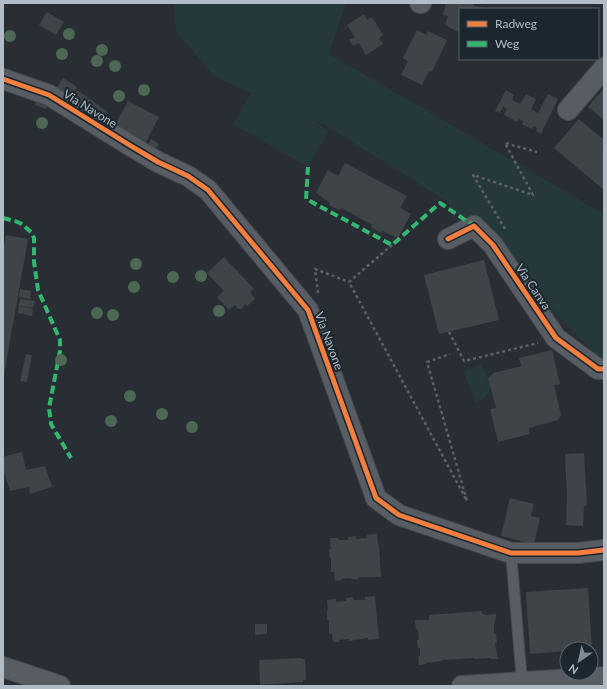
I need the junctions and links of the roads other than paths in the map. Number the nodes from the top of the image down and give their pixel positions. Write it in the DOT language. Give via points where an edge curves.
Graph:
graph roads {
  1 [pos="604,68"];
  2 [pos="3,79"];
  3 [pos="568,110"];
  4 [pos="448,239"];
  5 [pos="604,369"];
  6 [pos="604,550"];
  7 [pos="511,553"];
  8 [pos="3,666"];
  9 [pos="604,677"];
  10 [pos="522,681"];
  11 [pos="60,686"];
  12 [pos="462,686"];
  1 -- 3 [label="street"];
  2 -- 7 [label="street, Via Navone" via="49,95 208,190 308,310 376,498 399,515"];
  4 -- 5 [label="street, Via Canva" via="474,226 493,245 556,338 598,369"];
  6 -- 7 [label="street, Via Navone" via="578,553"];
  7 -- 10 [label="lane"];
  8 -- 11 [label="street"];
  9 -- 10 [label="street"];
  10 -- 12 [label="street"];
}
